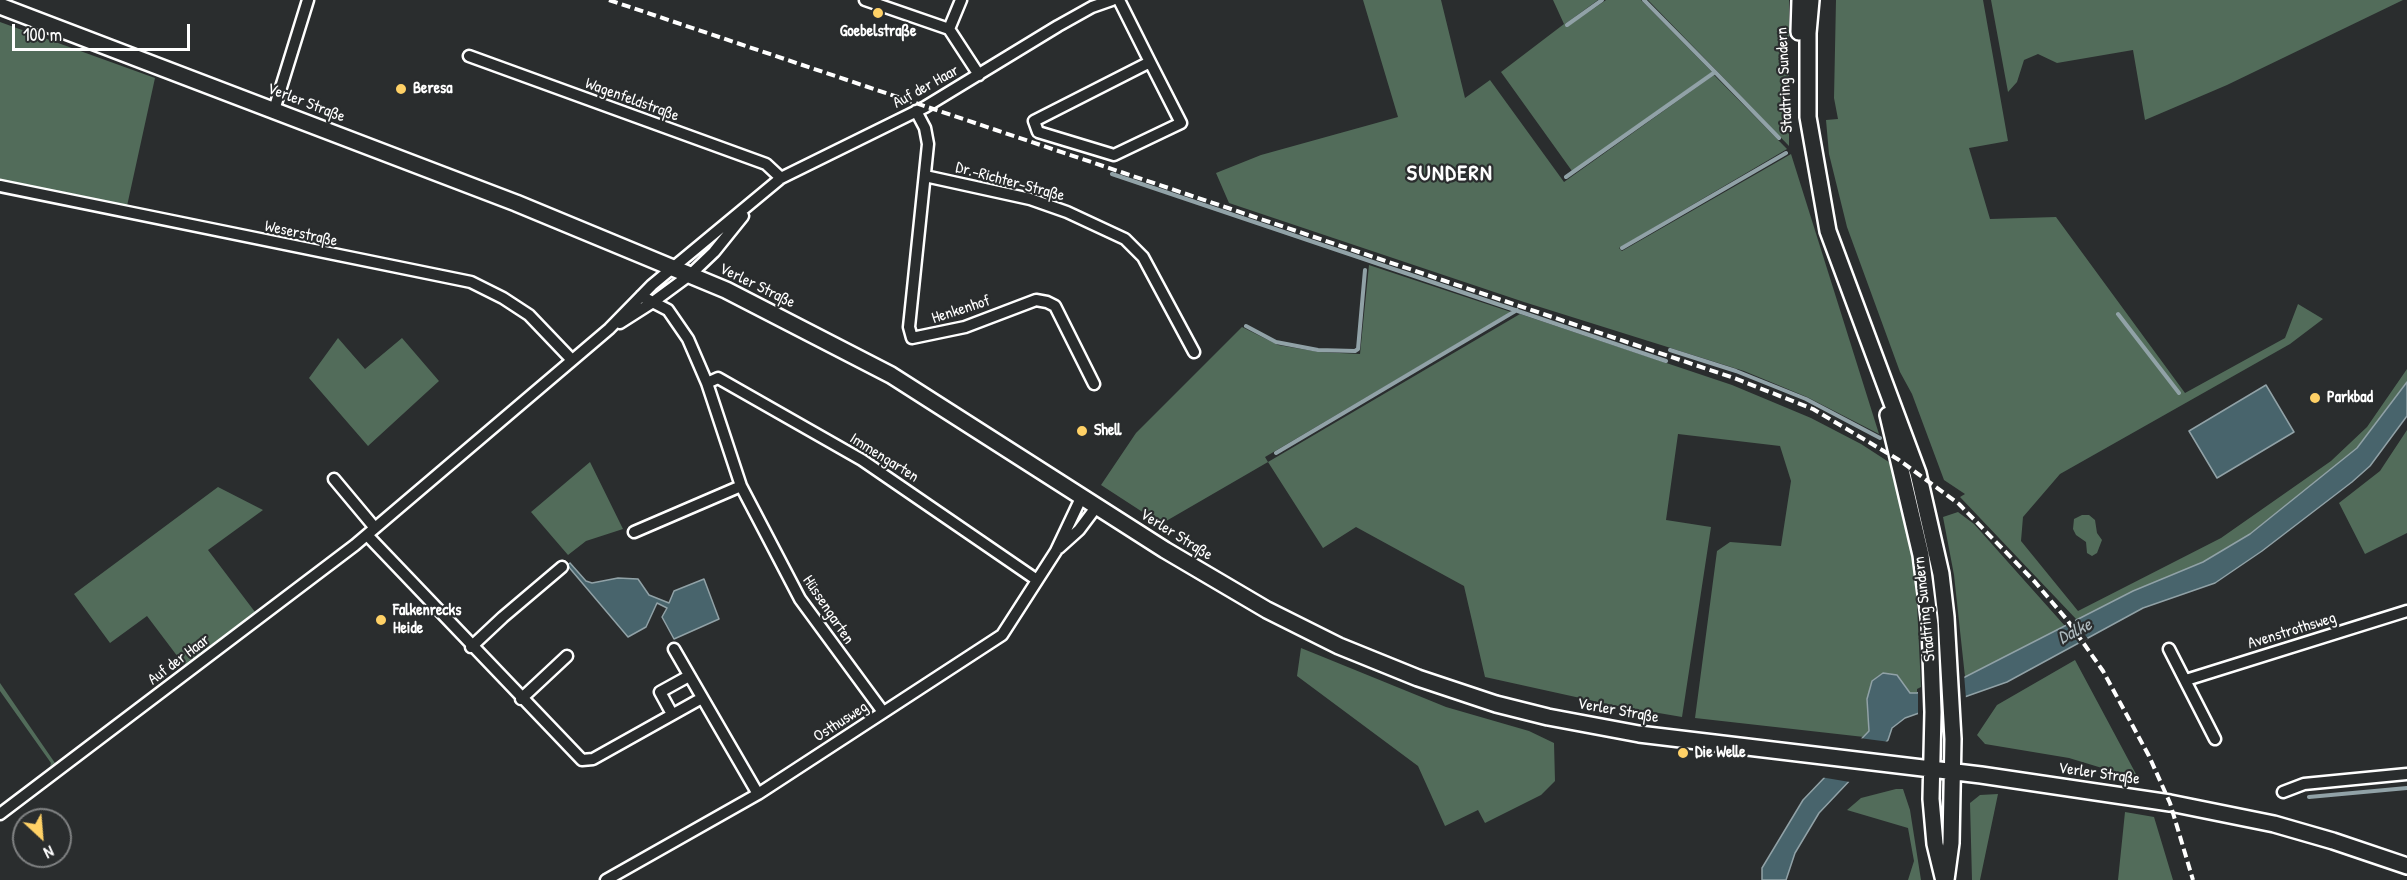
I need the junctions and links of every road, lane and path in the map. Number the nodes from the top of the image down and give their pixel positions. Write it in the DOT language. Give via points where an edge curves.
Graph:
graph roads {
  1 [pos="308,0"];
  2 [pos="865,0"];
  3 [pos="961,0"];
  4 [pos="1113,0"];
  5 [pos="1119,0"];
  6 [pos="1800,0"];
  7 [pos="1811,0"];
  8 [pos="0,6"];
  9 [pos="949,28"];
  10 [pos="469,56"];
  11 [pos="1150,62"];
  12 [pos="979,75"];
  13 [pos="274,110"];
  14 [pos="916,111"];
  15 [pos="1813,156"];
  16 [pos="925,176"];
  17 [pos="781,178"];
  18 [pos="0,186"];
  19 [pos="754,202"];
  20 [pos="674,267"];
  21 [pos="691,274"];
  22 [pos="641,296"];
  23 [pos="653,302"];
  24 [pos="609,328"];
  25 [pos="1869,346"];
  26 [pos="1194,351"];
  27 [pos="572,360"];
  28 [pos="707,382"];
  29 [pos="1094,384"];
  30 [pos="334,479"];
  31 [pos="741,486"];
  32 [pos="1082,496"];
  33 [pos="1097,506"];
  34 [pos="371,532"];
  35 [pos="634,532"];
  36 [pos="1056,551"];
  37 [pos="562,567"];
  38 [pos="1037,580"];
  39 [pos="2407,611"];
  40 [pos="471,647"];
  41 [pos="674,649"];
  42 [pos="2169,649"];
  43 [pos="567,656"];
  44 [pos="689,676"];
  45 [pos="2186,680"];
  46 [pos="702,698"];
  47 [pos="521,699"];
  48 [pos="883,712"];
  49 [pos="672,714"];
  50 [pos="2215,739"];
  51 [pos="1933,770"];
  52 [pos="1952,772"];
  53 [pos="2407,774"];
  54 [pos="2283,792"];
  55 [pos="758,794"];
  56 [pos="0,814"];
  57 [pos="2407,866"];
  58 [pos="606,880"];
  59 [pos="1945,880"];
  1 -- 13 [label="street"];
  2 -- 9 [label="street"];
  3 -- 9 [label="street"];
  4 -- 12 [label="street, Auf der Haar" via="1066,21"];
  5 -- 11 [label="street"];
  6 -- 15 [label="main road, Stadtring Sundern" via="1801,101"];
  7 -- 15 [label="main road, Stadtring Sundern" via="1808,117"];
  8 -- 13 [label="main road, Verler Straße"];
  9 -- 12 [label="street"];
  10 -- 17 [label="street, Wagenfeldstraße" via="766,164"];
  11 -- 11 [label="street" via="1034,121 1038,132 1114,155 1181,123"];
  12 -- 14 [label="street, Auf der Haar"];
  13 -- 20 [label="main road, Verler Straße"];
  14 -- 16 [label="street" via="928,144"];
  14 -- 17 [label="street, Auf der Haar"];
  15 -- 25 [label="main road, Stadtring Sundern" via="1828,231"];
  16 -- 26 [label="street, Dr.-Richter-Straße" via="1030,199 1125,239 1143,257"];
  16 -- 29 [label="street, Henkenhof" via="909,327 912,338 964,327 1036,300 1047,302 1055,306"];
  17 -- 19 [label="street, Auf der Haar"];
  18 -- 27 [label="street, Weserstraße" via="471,282 529,315"];
  19 -- 20 [label="street, Auf der Haar"];
  19 -- 21 [label="street, Auf der Haar"];
  20 -- 21 [label="main road, Verler Straße"];
  20 -- 22 [label="street, Auf der Haar"];
  21 -- 23 [label="street, Auf der Haar"];
  21 -- 32 [label="main road, Verler Straße" via="891,375"];
  22 -- 23 [label="street, Hüssengarten"];
  22 -- 24 [label="street, Auf der Haar"];
  23 -- 24 [label="street, Auf der Haar"];
  23 -- 28 [label="street, Hüssengarten" via="668,310 688,339"];
  24 -- 27 [label="street, Auf der Haar"];
  25 -- 51 [label="main road, Stadtring Sundern" via="1921,555 1930,625"];
  25 -- 52 [label="main road, Stadtring Sundern" via="1918,473 1935,542 1946,617"];
  27 -- 34 [label="street, Auf der Haar"];
  28 -- 31 [label="street, Hüssengarten"];
  28 -- 38 [label="street, Immengarten" via="718,378 862,460"];
  30 -- 34 [label="street"];
  31 -- 35 [label="street"];
  31 -- 48 [label="street, Hüssengarten" via="800,598"];
  32 -- 33 [label="main road, Verler Straße"];
  32 -- 36 [label="street, Osthusweg"];
  33 -- 36 [label="street, Osthusweg"];
  33 -- 51 [label="main road, Verler Straße" via="1267,610 1339,646 1496,704 1651,735"];
  34 -- 40 [label="street"];
  34 -- 56 [label="street, Auf der Haar"];
  36 -- 38 [label="street, Osthusweg"];
  37 -- 40 [label="street"];
  38 -- 48 [label="street, Osthusweg" via="1002,635"];
  39 -- 45 [label="street, Avenstrothsweg"];
  40 -- 47 [label="street"];
  41 -- 44 [label="street"];
  42 -- 45 [label="street"];
  43 -- 47 [label="street"];
  44 -- 46 [label="street"];
  44 -- 49 [label="street" via="660,692"];
  45 -- 50 [label="street"];
  46 -- 49 [label="street"];
  46 -- 55 [label="street"];
  47 -- 49 [label="street" via="582,760 593,759"];
  48 -- 55 [label="street, Osthusweg"];
  51 -- 52 [label="main road, Verler Straße"];
  51 -- 59 [label="main road, Stadtring Sundern" via="1935,844"];
  52 -- 57 [label="main road, Verler Straße" via="2129,796 2274,824"];
  52 -- 59 [label="main road, Stadtring Sundern" via="1951,843"];
  53 -- 54 [label="street" via="2304,784"];
  55 -- 58 [label="street, Osthusweg"];
}
